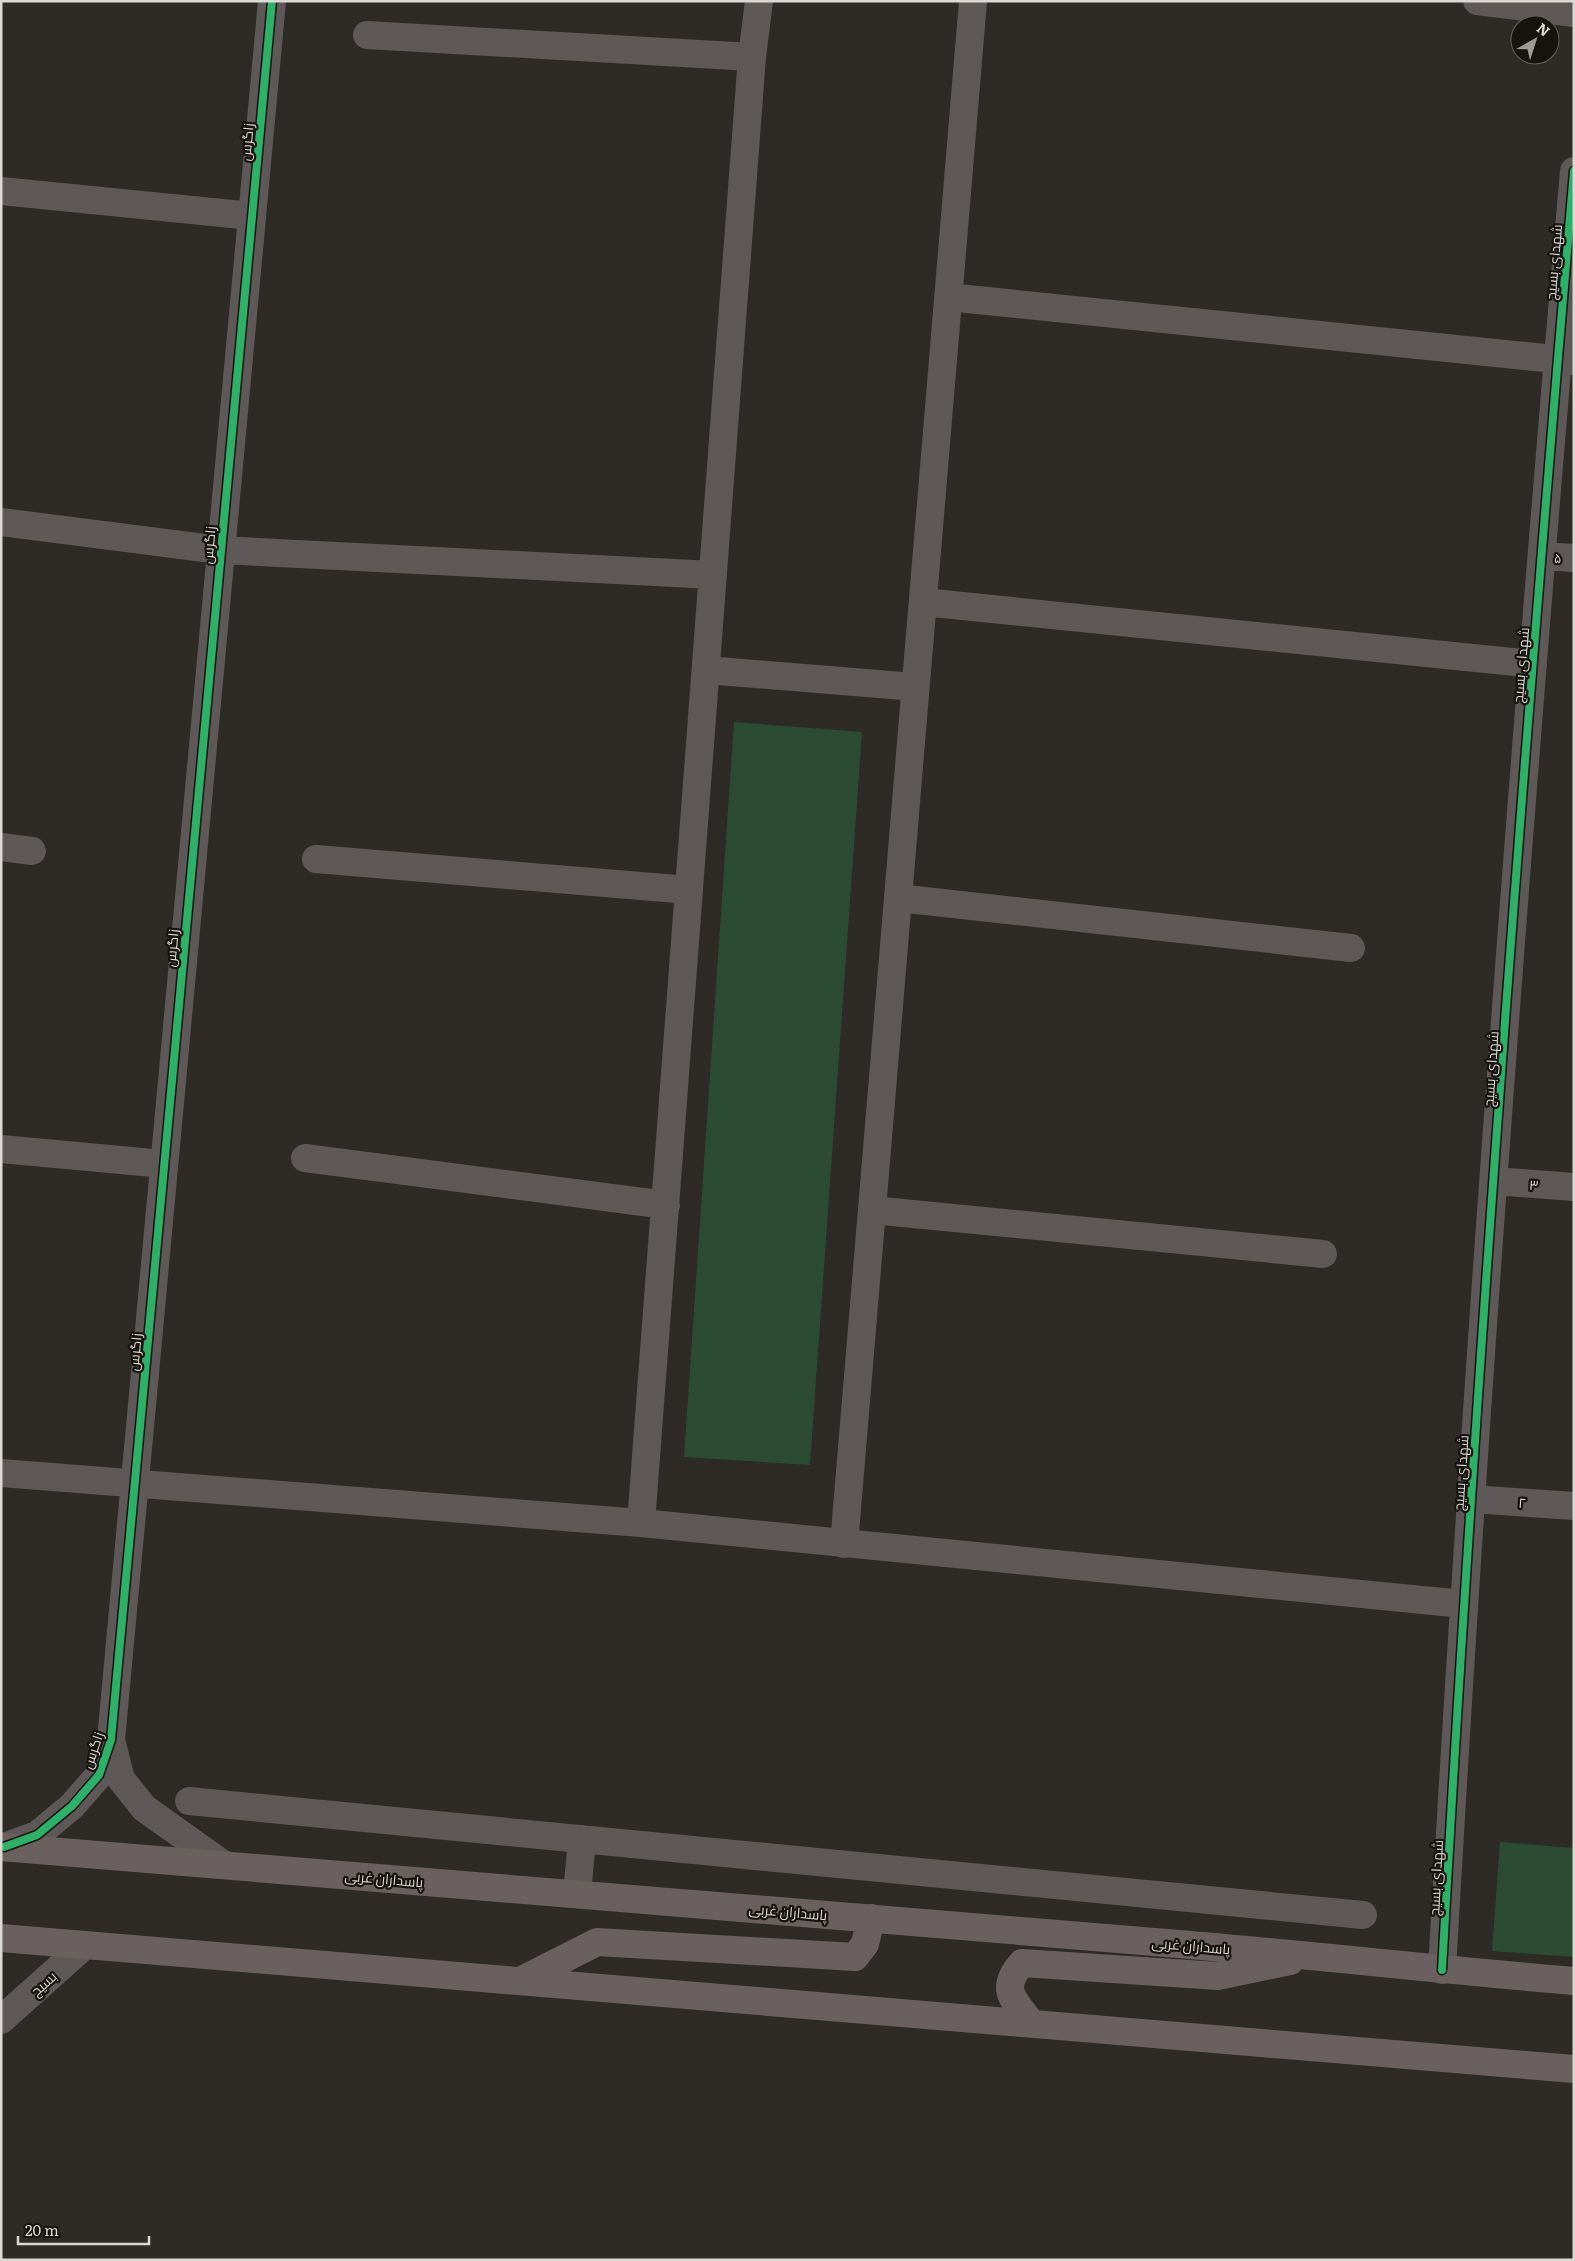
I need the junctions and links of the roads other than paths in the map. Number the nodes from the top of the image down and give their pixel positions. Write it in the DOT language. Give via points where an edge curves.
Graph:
graph roads {
  1 [pos="272,1"];
  2 [pos="760,1"];
  3 [pos="973,1"];
  4 [pos="1477,1"];
  5 [pos="1574,13"];
  6 [pos="367,35"];
  7 [pos="752,57"];
  8 [pos="1574,171"];
  9 [pos="1,191"];
  10 [pos="252,216"];
  11 [pos="948,298"];
  12 [pos="1566,361"];
  13 [pos="1,522"];
  14 [pos="220,550"];
  15 [pos="1543,556"];
  16 [pos="1574,558"];
  17 [pos="713,575"];
  18 [pos="923,602"];
  19 [pos="1533,664"];
  20 [pos="706,670"];
  21 [pos="916,687"];
  22 [pos="1,847"];
  23 [pos="32,851"];
  24 [pos="316,859"];
  25 [pos="689,890"];
  26 [pos="898,898"];
  27 [pos="1351,948"];
  28 [pos="1,1149"];
  29 [pos="304,1158"];
  30 [pos="164,1164"];
  31 [pos="1494,1181"];
  32 [pos="1574,1187"];
  33 [pos="666,1205"];
  34 [pos="872,1210"];
  35 [pos="1323,1254"];
  36 [pos="1,1473"];
  37 [pos="134,1483"];
  38 [pos="1471,1499"];
  39 [pos="1574,1506"];
  40 [pos="642,1524"];
  41 [pos="844,1544"];
  42 [pos="1463,1604"];
  43 [pos="111,1740"];
  44 [pos="189,1801"];
  45 [pos="582,1839"];
  46 [pos="3,1847"];
  47 [pos="224,1865"];
  48 [pos="577,1894"];
  49 [pos="1363,1914"];
  50 [pos="871,1918"];
  51 [pos="1,1938"];
  52 [pos="85,1945"];
  53 [pos="1318,1956"];
  54 [pos="1442,1970"];
  55 [pos="520,1981"];
  56 [pos="1574,1981"];
  57 [pos="1,2020"];
  58 [pos="1031,2023"];
  59 [pos="1574,2069"];
  1 -- 10 [label="street, زاگرس"];
  2 -- 7 [label="street"];
  3 -- 11 [label="street"];
  4 -- 5 [label="street"];
  6 -- 7 [label="street"];
  7 -- 17 [label="street"];
  8 -- 12 [label="street, شهدای بسیج"];
  9 -- 10 [label="street"];
  10 -- 14 [label="street, زاگرس"];
  11 -- 12 [label="street"];
  11 -- 18 [label="street"];
  12 -- 15 [label="street, شهدای بسیج"];
  13 -- 14 [label="street"];
  14 -- 17 [label="street"];
  14 -- 30 [label="street, زاگرس"];
  15 -- 16 [label="street, ۵"];
  15 -- 19 [label="street, شهدای بسیج"];
  17 -- 20 [label="street"];
  18 -- 19 [label="street"];
  18 -- 21 [label="street"];
  19 -- 31 [label="street, شهدای بسیج"];
  20 -- 21 [label="street"];
  20 -- 25 [label="street"];
  21 -- 26 [label="street"];
  22 -- 23 [label="street"];
  24 -- 25 [label="street"];
  25 -- 33 [label="street"];
  26 -- 27 [label="street"];
  26 -- 34 [label="street"];
  28 -- 30 [label="street"];
  29 -- 33 [label="street"];
  30 -- 37 [label="street, زاگرس"];
  31 -- 32 [label="street, ۳"];
  31 -- 38 [label="street, شهدای بسیج"];
  33 -- 40 [label="street"];
  34 -- 35 [label="street"];
  34 -- 41 [label="street"];
  36 -- 37 [label="street"];
  37 -- 40 [label="street"];
  37 -- 43 [label="street, زاگرس"];
  38 -- 39 [label="street, ۲"];
  38 -- 42 [label="street, شهدای بسیج"];
  40 -- 41 [label="street"];
  41 -- 42 [label="street"];
  42 -- 54 [label="street, شهدای بسیج"];
  43 -- 46 [label="street, زاگرس" via="99,1775 72,1806 38,1835"];
  43 -- 47 [label="street, زاگرس" via="121,1779 144,1808"];
  44 -- 45 [label="street"];
  45 -- 48 [label="street"];
  45 -- 49 [label="street"];
  46 -- 47 [label="main road, پاسداران غربی"];
  47 -- 48 [label="main road, پاسداران غربی"];
  48 -- 50 [label="main road, پاسداران غربی"];
  50 -- 53 [label="main road, پاسداران غربی"];
  50 -- 55 [label="main road" via="865,1944 855,1956 596,1942"];
  51 -- 52 [label="main road"];
  52 -- 55 [label="main road"];
  52 -- 57 [label="street, بسیج"];
  53 -- 54 [label="main road, پاسداران غربی"];
  53 -- 58 [label="main road" via="1218,1976 1022,1963 1008,1986 1012,1998"];
  54 -- 56 [label="main road, پاسداران غربی"];
  55 -- 58 [label="main road"];
  58 -- 59 [label="main road"];
}
